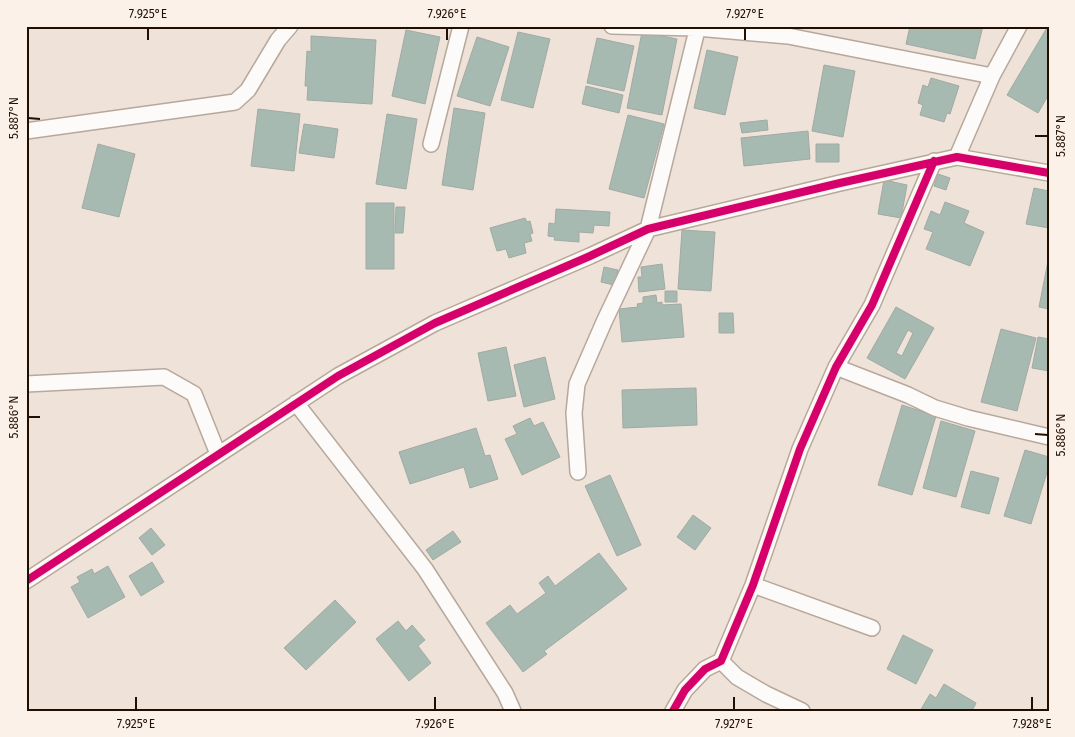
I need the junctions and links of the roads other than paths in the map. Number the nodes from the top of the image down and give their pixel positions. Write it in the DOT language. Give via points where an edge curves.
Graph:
graph roads {
  1 [pos="290,26"];
  2 [pos="461,26"];
  3 [pos="612,26"];
  4 [pos="1019,26"];
  5 [pos="698,27"];
  6 [pos="992,76"];
  7 [pos="26,131"];
  8 [pos="431,144"];
  9 [pos="957,157"];
  10 [pos="934,162"];
  11 [pos="1049,174"];
  12 [pos="648,229"];
  13 [pos="836,367"];
  14 [pos="26,384"];
  15 [pos="296,404"];
  16 [pos="1049,437"];
  17 [pos="218,454"];
  18 [pos="578,472"];
  19 [pos="26,582"];
  20 [pos="753,585"];
  21 [pos="872,628"];
  22 [pos="721,661"];
  23 [pos="512,711"];
  24 [pos="673,711"];
  25 [pos="802,711"];
  1 -- 7 [label="street" via="248,90 235,102"];
  2 -- 8 [label="street"];
  3 -- 5 [label="street"];
  4 -- 6 [label="street"];
  5 -- 6 [label="street" via="788,36"];
  5 -- 12 [label="street"];
  6 -- 9 [label="street"];
  9 -- 10 [label="street"];
  9 -- 11 [label="street"];
  10 -- 12 [label="street"];
  10 -- 13 [label="street" via="872,305"];
  12 -- 15 [label="street" via="435,323 338,376"];
  12 -- 18 [label="street" via="577,384 574,413"];
  13 -- 16 [label="street" via="935,408"];
  13 -- 20 [label="street" via="800,449"];
  14 -- 17 [label="street" via="164,377 194,394"];
  15 -- 17 [label="street"];
  15 -- 23 [label="street" via="424,569 505,694"];
  17 -- 19 [label="street"];
  20 -- 21 [label="street"];
  20 -- 22 [label="street"];
  22 -- 24 [label="street" via="705,670 686,690"];
  22 -- 25 [label="street" via="737,677"];
}
